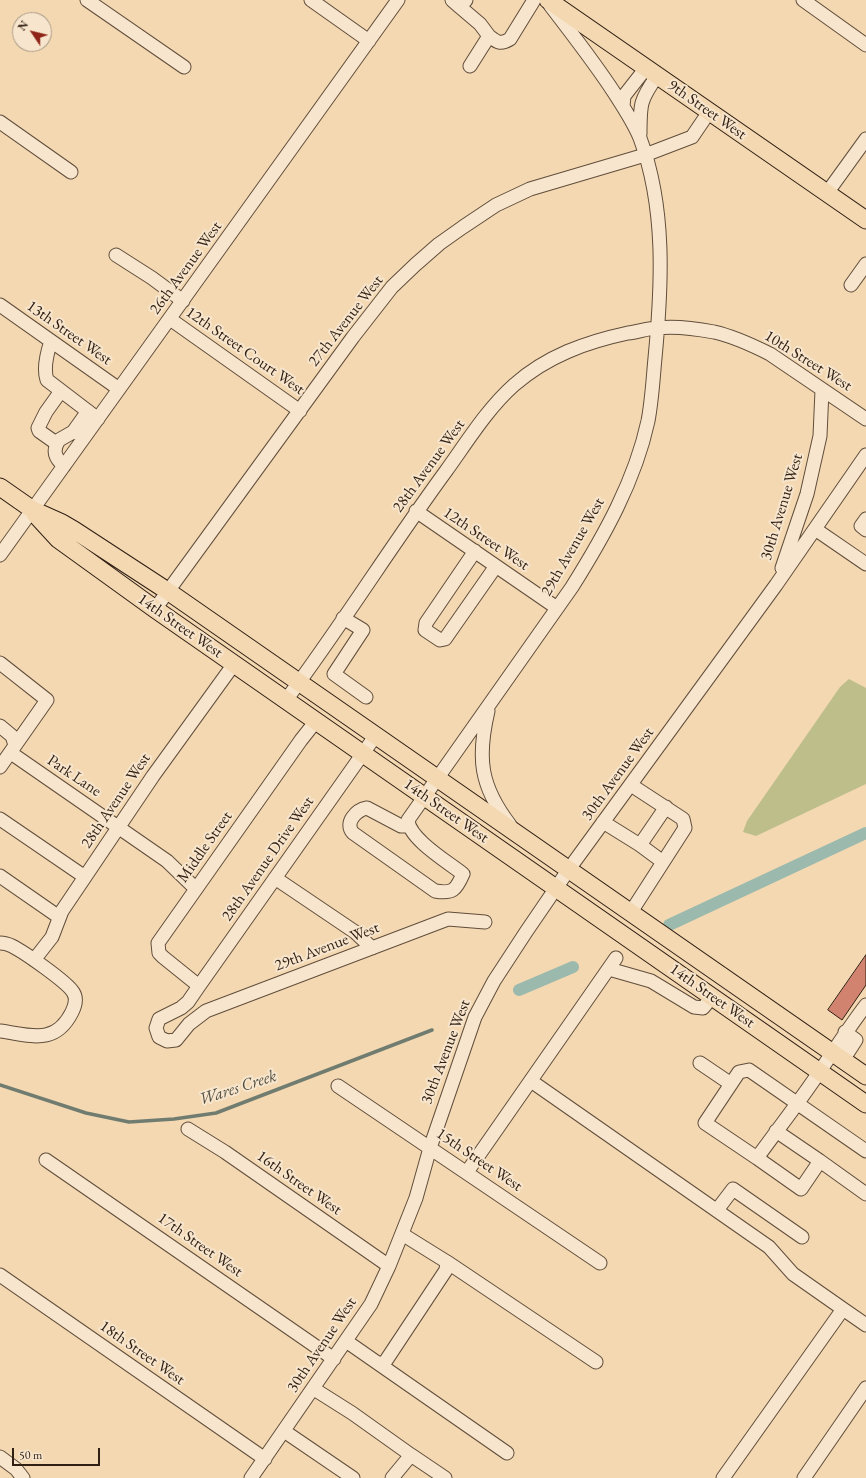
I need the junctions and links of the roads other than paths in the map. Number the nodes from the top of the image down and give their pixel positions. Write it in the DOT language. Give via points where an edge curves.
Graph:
graph roads {
  1 [pos="87,0"];
  2 [pos="311,0"];
  3 [pos="398,0"];
  4 [pos="534,0"];
  5 [pos="803,0"];
  6 [pos="550,1"];
  7 [pos="459,2"];
  8 [pos="489,36"];
  9 [pos="369,41"];
  10 [pos="866,45"];
  11 [pos="470,66"];
  12 [pos="184,67"];
  13 [pos="652,72"];
  14 [pos="623,106"];
  15 [pos="710,112"];
  16 [pos="0,122"];
  17 [pos="640,138"];
  18 [pos="866,139"];
  19 [pos="646,155"];
  20 [pos="71,172"];
  21 [pos="827,193"];
  22 [pos="866,220"];
  23 [pos="116,255"];
  24 [pos="866,264"];
  25 [pos="851,285"];
  26 [pos="183,301"];
  27 [pos="0,305"];
  28 [pos="170,319"];
  29 [pos="658,327"];
  30 [pos="51,341"];
  31 [pos="119,389"];
  32 [pos="822,390"];
  33 [pos="61,391"];
  34 [pos="300,411"];
  35 [pos="93,415"];
  36 [pos="866,419"];
  37 [pos="73,432"];
  38 [pos="86,435"];
  39 [pos="56,444"];
  40 [pos="865,457"];
  41 [pos="64,466"];
  42 [pos="0,487"];
  43 [pos="33,510"];
  44 [pos="416,511"];
  45 [pos="866,519"];
  46 [pos="815,529"];
  47 [pos="866,530"];
  48 [pos="475,551"];
  49 [pos="0,555"];
  50 [pos="866,564"];
  51 [pos="496,566"];
  52 [pos="776,585"];
  53 [pos="169,592"];
  54 [pos="558,608"];
  55 [pos="155,609"];
  56 [pos="343,618"];
  57 [pos="0,663"];
  58 [pos="234,664"];
  59 [pos="299,682"];
  60 [pos="366,697"];
  61 [pos="286,700"];
  62 [pos="490,703"];
  63 [pos="316,721"];
  64 [pos="0,726"];
  65 [pos="376,735"];
  66 [pos="13,749"];
  67 [pos="363,754"];
  68 [pos="0,767"];
  69 [pos="437,778"];
  70 [pos="631,785"];
  71 [pos="424,796"];
  72 [pos="666,807"];
  73 [pos="0,819"];
  74 [pos="603,822"];
  75 [pos="408,826"];
  76 [pos="119,827"];
  77 [pos="515,832"];
  78 [pos="640,845"];
  79 [pos="663,862"];
  80 [pos="569,869"];
  81 [pos="0,876"];
  82 [pos="85,877"];
  83 [pos="275,878"];
  84 [pos="556,888"];
  85 [pos="196,889"];
  86 [pos="631,912"];
  87 [pos="59,917"];
  88 [pos="485,922"];
  89 [pos="0,943"];
  90 [pos="372,948"];
  91 [pos="34,960"];
  92 [pos="669,967"];
  93 [pos="652,982"];
  94 [pos="199,986"];
  95 [pos="712,997"];
  96 [pos="188,1002"];
  97 [pos="866,1005"];
  98 [pos="199,1015"];
  99 [pos="0,1031"];
  100 [pos="838,1056"];
  101 [pos="700,1063"];
  102 [pos="820,1072"];
  103 [pos="866,1076"];
  104 [pos="531,1081"];
  105 [pos="731,1084"];
  106 [pos="338,1086"];
  107 [pos="797,1103"];
  108 [pos="866,1104"];
  109 [pos="188,1129"];
  110 [pos="776,1131"];
  111 [pos="430,1148"];
  112 [pos="866,1151"];
  113 [pos="756,1158"];
  114 [pos="46,1160"];
  115 [pos="820,1161"];
  116 [pos="467,1172"];
  117 [pos="866,1194"];
  118 [pos="717,1210"];
  119 [pos="402,1234"];
  120 [pos="802,1237"];
  121 [pos="447,1262"];
  122 [pos="600,1263"];
  123 [pos="389,1266"];
  124 [pos="0,1275"];
  125 [pos="843,1309"];
  126 [pos="866,1325"];
  127 [pos="346,1341"];
  128 [pos="334,1359"];
  129 [pos="596,1362"];
  130 [pos="380,1364"];
  131 [pos="314,1388"];
  132 [pos="866,1388"];
  133 [pos="284,1431"];
  134 [pos="507,1453"];
  135 [pos="411,1455"];
  136 [pos="0,1457"];
  137 [pos="265,1459"];
  138 [pos="23,1478"];
  139 [pos="251,1478"];
  140 [pos="353,1478"];
  141 [pos="392,1478"];
  142 [pos="445,1478"];
  143 [pos="723,1478"];
  144 [pos="804,1478"];
  1 -- 12 [label="street"];
  2 -- 9 [label="street"];
  3 -- 9 [label="street, 26th Avenue West"];
  4 -- 8 [label="street" via="510,39 503,43 496,42"];
  5 -- 10 [label="street"];
  6 -- 13 [label="main road, 9th Street West"];
  6 -- 14 [label="street, 29th Avenue West"];
  7 -- 8 [label="street"];
  8 -- 11 [label="street"];
  9 -- 26 [label="street, 26th Avenue West"];
  13 -- 14 [label="street" via="624,96"];
  13 -- 15 [label="main road, 9th Street West"];
  13 -- 17 [label="street, 29th Avenue West" via="641,103"];
  14 -- 17 [label="street, 29th Avenue West"];
  15 -- 19 [label="street, 27th Avenue West" via="692,136"];
  15 -- 21 [label="main road, 9th Street West"];
  16 -- 20 [label="street"];
  17 -- 19 [label="street, 29th Avenue West"];
  18 -- 21 [label="street"];
  19 -- 29 [label="street, 29th Avenue West" via="660,228"];
  19 -- 34 [label="street, 27th Avenue West" via="530,189 496,205 463,227 430,252 392,287"];
  21 -- 22 [label="main road, 9th Street West"];
  23 -- 26 [label="street"];
  24 -- 25 [label="street"];
  26 -- 28 [label="street, 26th Avenue West"];
  27 -- 30 [label="street, 13th Street West"];
  28 -- 31 [label="street, 26th Avenue West"];
  28 -- 34 [label="street, 12th Street Court West"];
  29 -- 32 [label="street, 10th Street West" via="698,330 728,336 770,354"];
  29 -- 44 [label="street, 28th Avenue West" via="601,339 578,347 553,358 527,375 507,392 487,415"];
  29 -- 54 [label="street, 29th Avenue West" via="648,420 631,474 603,536"];
  30 -- 31 [label="street, 13th Street West"];
  30 -- 33 [label="street" via="47,354 46,376 50,383"];
  31 -- 35 [label="street, 26th Avenue West"];
  32 -- 36 [label="street, 10th Street West"];
  32 -- 52 [label="street, 30th Avenue West" via="820,436 807,494"];
  33 -- 35 [label="street"];
  33 -- 39 [label="street" via="38,428"];
  34 -- 53 [label="street, 27th Avenue West"];
  35 -- 37 [label="street"];
  35 -- 38 [label="street, 26th Avenue West"];
  37 -- 38 [label="street"];
  37 -- 39 [label="street" via="63,436"];
  38 -- 41 [label="street, 26th Avenue West"];
  39 -- 41 [label="street" via="55,455"];
  40 -- 46 [label="street, 30th Avenue West"];
  41 -- 43 [label="street, 26th Avenue West"];
  42 -- 43 [label="main road, 14th Street West"];
  43 -- 49 [label="street, 26th Avenue West"];
  43 -- 53 [label="main road, 14th Street West" via="74,530"];
  43 -- 55 [label="main road, 14th Street West" via="58,539"];
  44 -- 48 [label="street, 12th Street West"];
  44 -- 56 [label="street, 28th Avenue West"];
  45 -- 47 [label="street" via="861,526"];
  46 -- 50 [label="street"];
  46 -- 52 [label="street, 30th Avenue West"];
  48 -- 51 [label="street, 12th Street West"];
  48 -- 51 [label="street" via="426,623 425,630 435,638 445,639"];
  51 -- 54 [label="street, 12th Street West"];
  52 -- 70 [label="street, 30th Avenue West"];
  53 -- 55 [label="street, 27th Avenue West"];
  53 -- 59 [label="main road, 14th Street West"];
  54 -- 62 [label="street, 29th Avenue West"];
  55 -- 58 [label="main road, 14th Street West"];
  56 -- 59 [label="street, 28th Avenue West"];
  56 -- 60 [label="street" via="363,630 334,674"];
  57 -- 66 [label="street" via="47,700"];
  58 -- 61 [label="main road, 14th Street West"];
  58 -- 76 [label="street, 28th Avenue West"];
  59 -- 61 [label="street, 28th Avenue West"];
  59 -- 65 [label="main road, 14th Street West"];
  61 -- 63 [label="main road, 14th Street West"];
  62 -- 69 [label="street, 29th Avenue West"];
  62 -- 77 [label="street" via="483,734 483,770 493,801"];
  63 -- 67 [label="main road, 14th Street West"];
  63 -- 85 [label="street, Middle Street"];
  64 -- 66 [label="street" via="12,736"];
  65 -- 67 [label="street, 28th Avenue Drive West"];
  65 -- 69 [label="main road, 14th Street West"];
  66 -- 68 [label="street"];
  66 -- 76 [label="street, Park Lane"];
  67 -- 71 [label="main road, 14th Street West"];
  67 -- 83 [label="street, 28th Avenue Drive West"];
  69 -- 71 [label="street, 29th Avenue West"];
  69 -- 77 [label="main road, 14th Street West"];
  70 -- 72 [label="street"];
  70 -- 74 [label="street, 30th Avenue West"];
  71 -- 75 [label="street, 29th Avenue West" via="408,820"];
  71 -- 84 [label="main road, 14th Street West"];
  72 -- 78 [label="street"];
  72 -- 79 [label="street" via="684,820 685,828"];
  73 -- 82 [label="street"];
  74 -- 78 [label="street"];
  74 -- 80 [label="street, 30th Avenue West"];
  75 -- 75 [label="street" via="417,839 463,874 452,891 435,891 353,833 349,826 357,812 367,808 401,826"];
  76 -- 82 [label="street, 28th Avenue West"];
  76 -- 85 [label="street, Park Lane" via="167,861"];
  77 -- 80 [label="main road, 14th Street West"];
  78 -- 79 [label="street"];
  79 -- 86 [label="street"];
  80 -- 84 [label="street, 30th Avenue West"];
  80 -- 86 [label="main road, 14th Street West"];
  81 -- 87 [label="street"];
  82 -- 87 [label="street, 28th Avenue West"];
  83 -- 90 [label="street" via="355,932"];
  83 -- 94 [label="street, 28th Avenue Drive West"];
  84 -- 92 [label="main road, 14th Street West"];
  84 -- 111 [label="street, 30th Avenue West" via="498,975 475,1016"];
  85 -- 94 [label="street, Middle Street" via="157,948 162,957"];
  86 -- 100 [label="main road, 14th Street West"];
  87 -- 91 [label="street, 28th Avenue West" via="52,937"];
  88 -- 90 [label="street, 29th Avenue West" via="448,919"];
  89 -- 91 [label="street" via="11,945"];
  90 -- 98 [label="street, 29th Avenue West"];
  91 -- 99 [label="street" via="73,992 76,1002 74,1010 53,1034 40,1037"];
  92 -- 93 [label="street" via="662,978"];
  92 -- 95 [label="main road, 14th Street West"];
  93 -- 95 [label="street" via="694,1007 702,1008"];
  93 -- 104 [label="street" via="612,963"];
  94 -- 96 [label="street, 28th Avenue Drive West"];
  95 -- 102 [label="main road, 14th Street West"];
  96 -- 98 [label="street"];
  96 -- 98 [label="street" via="159,1019 156,1028 159,1037 167,1041 176,1040"];
  97 -- 100 [label="street" via="846,1032 856,1040"];
  100 -- 102 [label="street"];
  100 -- 103 [label="main road, 14th Street West"];
  101 -- 105 [label="street"];
  102 -- 107 [label="street"];
  102 -- 108 [label="main road, 14th Street West"];
  104 -- 116 [label="street"];
  104 -- 118 [label="street"];
  105 -- 107 [label="street" via="739,1072 749,1070"];
  105 -- 113 [label="street" via="705,1123"];
  106 -- 111 [label="street, 15th Street West"];
  107 -- 110 [label="street"];
  107 -- 112 [label="street"];
  109 -- 123 [label="street, 16th Street West"];
  110 -- 113 [label="street"];
  110 -- 115 [label="street"];
  111 -- 116 [label="street, 15th Street West"];
  111 -- 119 [label="street, 30th Avenue West" via="416,1198"];
  113 -- 115 [label="street" via="801,1189"];
  114 -- 128 [label="street, 17th Street West"];
  115 -- 117 [label="street"];
  116 -- 122 [label="street, 15th Street West"];
  118 -- 120 [label="street" via="733,1189"];
  118 -- 125 [label="street" via="770,1247 793,1274"];
  119 -- 121 [label="street"];
  119 -- 123 [label="street, 30th Avenue West"];
  121 -- 129 [label="street"];
  121 -- 130 [label="street" via="446,1270 385,1362"];
  123 -- 127 [label="street, 30th Avenue West" via="371,1304"];
  124 -- 137 [label="street, 18th Street West"];
  125 -- 126 [label="street"];
  125 -- 143 [label="street"];
  127 -- 128 [label="street, 30th Avenue West"];
  127 -- 130 [label="street"];
  128 -- 131 [label="street, 30th Avenue West"];
  130 -- 134 [label="street"];
  131 -- 133 [label="street, 30th Avenue West"];
  131 -- 135 [label="street"];
  132 -- 144 [label="street"];
  133 -- 137 [label="street, 30th Avenue West"];
  133 -- 140 [label="street"];
  135 -- 141 [label="street"];
  135 -- 142 [label="street"];
  136 -- 138 [label="street"];
  137 -- 139 [label="street, 30th Avenue West"];
}
